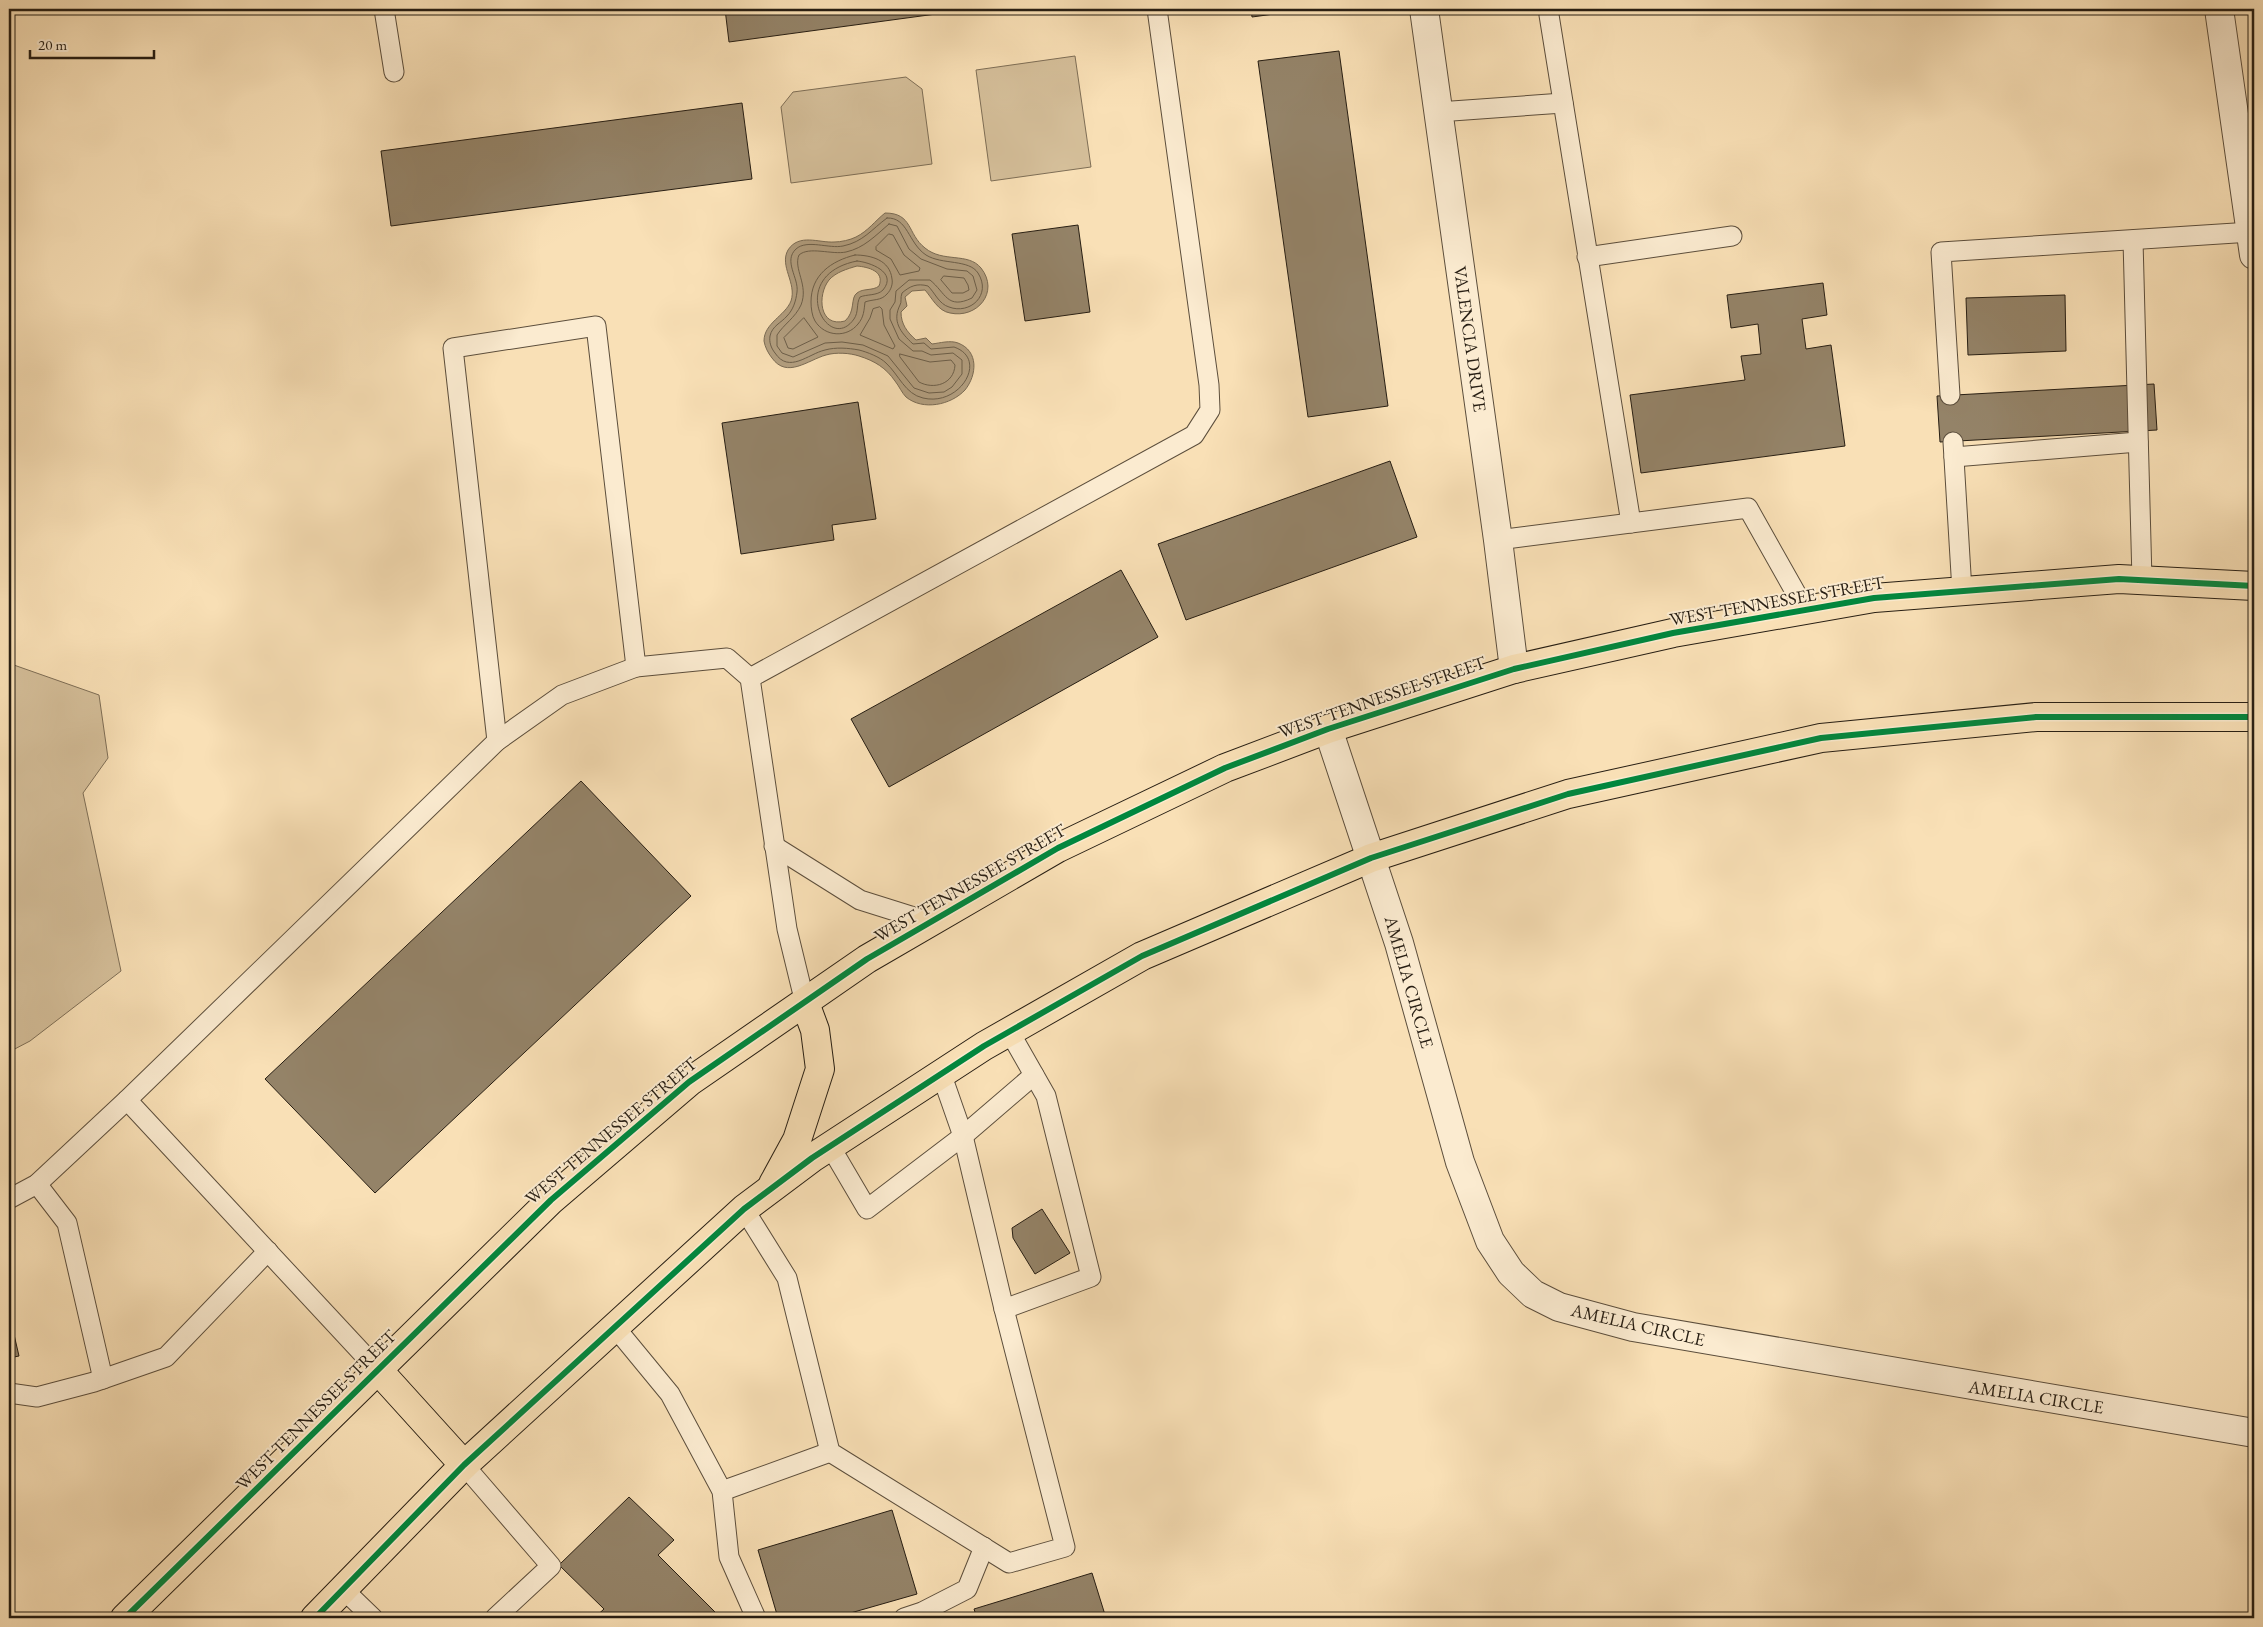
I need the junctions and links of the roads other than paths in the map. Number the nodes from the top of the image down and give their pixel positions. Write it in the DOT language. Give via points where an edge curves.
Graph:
graph roads {
  1 [pos="384,9"];
  2 [pos="1157,9"];
  3 [pos="1424,9"];
  4 [pos="2219,9"];
  5 [pos="1549,15"];
  6 [pos="394,72"];
  7 [pos="1563,103"];
  8 [pos="1438,112"];
  9 [pos="2250,192"];
  10 [pos="1732,236"];
  11 [pos="2133,240"];
  12 [pos="2253,243"];
  13 [pos="1587,257"];
  14 [pos="1950,395"];
  15 [pos="2138,442"];
  16 [pos="1631,523"];
  17 [pos="1498,540"];
  18 [pos="2142,580"];
  19 [pos="2254,586"];
  20 [pos="1962,591"];
  21 [pos="1806,611"];
  22 [pos="636,668"];
  23 [pos="1514,669"];
  24 [pos="750,678"];
  25 [pos="2254,717"];
  26 [pos="1328,729"];
  27 [pos="497,741"];
  28 [pos="774,846"];
  29 [pos="1371,858"];
  30 [pos="930,922"];
  31 [pos="805,1003"];
  32 [pos="1009,1031"];
  33 [pos="942,1073"];
  34 [pos="1034,1075"];
  35 [pos="127,1100"];
  36 [pos="963,1136"];
  37 [pos="830,1146"];
  38 [pos="37,1184"];
  39 [pos="770,1190"];
  40 [pos="9,1199"];
  41 [pos="744,1209"];
  42 [pos="268,1251"];
  43 [pos="1004,1309"];
  44 [pos="614,1326"];
  45 [pos="378,1370"];
  46 [pos="103,1379"];
  47 [pos="9,1393"];
  48 [pos="2254,1433"];
  49 [pos="830,1452"];
  50 [pos="464,1465"];
  51 [pos="722,1491"];
  52 [pos="984,1547"];
  53 [pos="344,1590"];
  54 [pos="126,1618"];
  55 [pos="315,1618"];
  56 [pos="373,1618"];
  57 [pos="495,1618"];
  58 [pos="756,1618"];
  59 [pos="904,1618"];
  1 -- 6 [label="lane"];
  2 -- 24 [label="lane" via="1210,410 1194,435"];
  3 -- 8 [label="street, VALENCIA DRIVE"];
  4 -- 9 [label="street"];
  5 -- 7 [label="lane"];
  7 -- 8 [label="lane"];
  7 -- 13 [label="lane"];
  8 -- 17 [label="street, VALENCIA DRIVE"];
  9 -- 12 [label="street"];
  10 -- 13 [label="lane"];
  11 -- 12 [label="lane"];
  11 -- 14 [label="lane" via="1941,252"];
  11 -- 15 [label="lane"];
  13 -- 16 [label="lane"];
  15 -- 18 [label="lane"];
  15 -- 20 [label="lane" via="1954,449"];
  16 -- 17 [label="lane"];
  16 -- 21 [label="lane" via="1748,508"];
  17 -- 23 [label="street, VALENCIA DRIVE"];
  18 -- 19 [label="main road, WEST TENNESSEE STREET"];
  18 -- 20 [label="main road, WEST TENNESSEE STREET"];
  20 -- 21 [label="main road, WEST TENNESSEE STREET" via="1874,598"];
  21 -- 23 [label="main road, WEST TENNESSEE STREET" via="1672,633"];
  22 -- 24 [label="lane" via="726,658"];
  22 -- 27 [label="lane" via="562,695"];
  22 -- 27 [label="lane" via="596,326 453,348"];
  23 -- 26 [label="main road, WEST TENNESSEE STREET"];
  24 -- 28 [label="lane"];
  25 -- 29 [label="main road" via="2036,717 1821,738 1568,794"];
  26 -- 29 [label="street, AMELIA CIRCLE"];
  26 -- 30 [label="main road, WEST TENNESSEE STREET" via="1224,768 1058,848"];
  27 -- 35 [label="lane"];
  28 -- 30 [label="lane" via="860,900"];
  28 -- 31 [label="lane" via="787,929"];
  29 -- 32 [label="main road" via="1142,956"];
  29 -- 48 [label="street, AMELIA CIRCLE" via="1399,943 1460,1162 1490,1241 1511,1273 1533,1294 1558,1307 1633,1327"];
  30 -- 31 [label="main road, WEST TENNESSEE STREET" via="867,959"];
  31 -- 39 [label="main road" via="815,1030 820,1069 797,1140"];
  31 -- 45 [label="main road, WEST TENNESSEE STREET" via="689,1082 551,1200"];
  32 -- 33 [label="main road"];
  32 -- 34 [label="lane"];
  33 -- 36 [label="lane"];
  33 -- 37 [label="main road"];
  34 -- 36 [label="lane"];
  34 -- 43 [label="lane" via="1046,1096 1091,1276"];
  35 -- 38 [label="lane"];
  35 -- 42 [label="lane"];
  36 -- 37 [label="lane" via="867,1209"];
  36 -- 43 [label="lane"];
  37 -- 39 [label="main road"];
  38 -- 40 [label="lane"];
  38 -- 46 [label="lane" via="67,1223"];
  39 -- 41 [label="main road"];
  41 -- 44 [label="main road"];
  41 -- 49 [label="lane" via="787,1278"];
  42 -- 45 [label="lane"];
  42 -- 46 [label="lane" via="166,1357"];
  43 -- 52 [label="lane" via="1065,1547 1008,1563"];
  44 -- 50 [label="main road"];
  44 -- 51 [label="lane" via="670,1394"];
  45 -- 50 [label="main road"];
  45 -- 54 [label="main road, WEST TENNESSEE STREET"];
  46 -- 47 [label="lane" via="37,1397"];
  49 -- 51 [label="lane"];
  49 -- 52 [label="lane"];
  50 -- 53 [label="main road"];
  50 -- 57 [label="lane" via="551,1566"];
  51 -- 58 [label="lane" via="729,1556"];
  52 -- 59 [label="lane" via="967,1589"];
  53 -- 55 [label="main road"];
  53 -- 56 [label="lane"];
}
